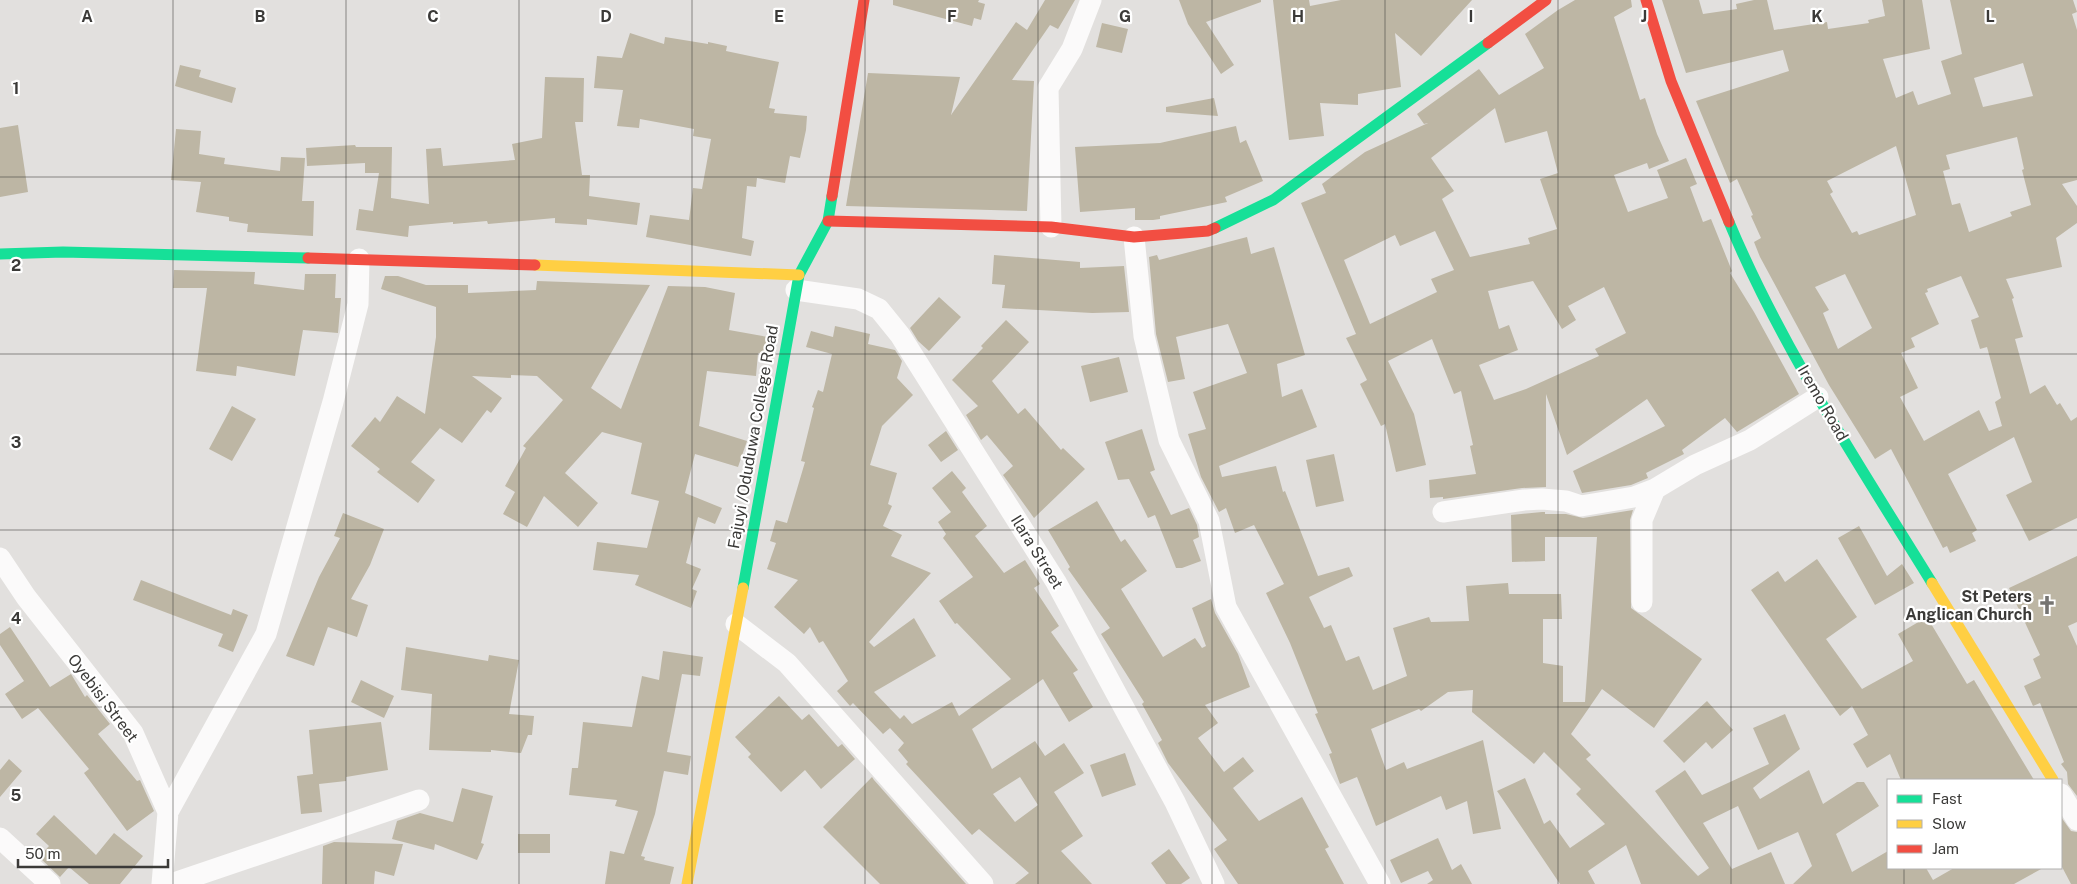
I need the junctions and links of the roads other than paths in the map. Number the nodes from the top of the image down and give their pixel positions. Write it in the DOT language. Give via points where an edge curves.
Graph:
graph roads {
  1 [pos="864,0"];
  2 [pos="1090,0"];
  3 [pos="1546,0"];
  4 [pos="1646,0"];
  5 [pos="828,221"];
  6 [pos="1051,227"];
  7 [pos="1134,237"];
  8 [pos="0,254"];
  9 [pos="359,259"];
  10 [pos="798,283"];
  11 [pos="1818,397"];
  12 [pos="1655,489"];
  13 [pos="1443,512"];
  14 [pos="0,558"];
  15 [pos="1642,602"];
  16 [pos="736,624"];
  17 [pos="2052,779"];
  18 [pos="2062,796"];
  19 [pos="420,800"];
  20 [pos="168,812"];
  21 [pos="2077,820"];
  22 [pos="0,838"];
  23 [pos="50,884"];
  24 [pos="162,884"];
  25 [pos="171,884"];
  26 [pos="687,884"];
  27 [pos="983,884"];
  28 [pos="1214,884"];
  29 [pos="1380,884"];
  1 -- 5 [label="street, Fajuyi /Oduduwa College Road"];
  2 -- 6 [label="street" via="1072,49 1048,88"];
  3 -- 7 [label="street" via="1273,200 1208,231"];
  4 -- 11 [label="street, Iremo Road" via="1671,81 1748,268"];
  5 -- 6 [label="street"];
  5 -- 10 [label="street, Fajuyi /Oduduwa College Road"];
  6 -- 7 [label="street"];
  7 -- 29 [label="street" via="1144,336 1169,440 1209,521 1226,607"];
  8 -- 9 [label="street" via="63,252"];
  9 -- 10 [label="street"];
  9 -- 20 [label="street" via="358,304 277,603 266,634"];
  10 -- 16 [label="street, Fajuyi /Oduduwa College Road"];
  10 -- 28 [label="street, Ilara Street" via="858,299 879,309 900,335 1056,582 1175,802"];
  11 -- 12 [label="street" via="1750,440 1694,465"];
  11 -- 17 [label="street, Iremo Road"];
  12 -- 13 [label="street" via="1634,497 1581,506 1542,499"];
  12 -- 15 [label="street" via="1642,520"];
  14 -- 20 [label="street, Oyebisi Street" via="26,597 133,734"];
  16 -- 26 [label="street, Fajuyi /Oduduwa College Road"];
  16 -- 27 [label="street" via="787,664"];
  18 -- 21 [label="street"];
  19 -- 25 [label="street"];
  20 -- 24 [label="street, Oyebisi Street"];
  22 -- 23 [label="street"];
}
